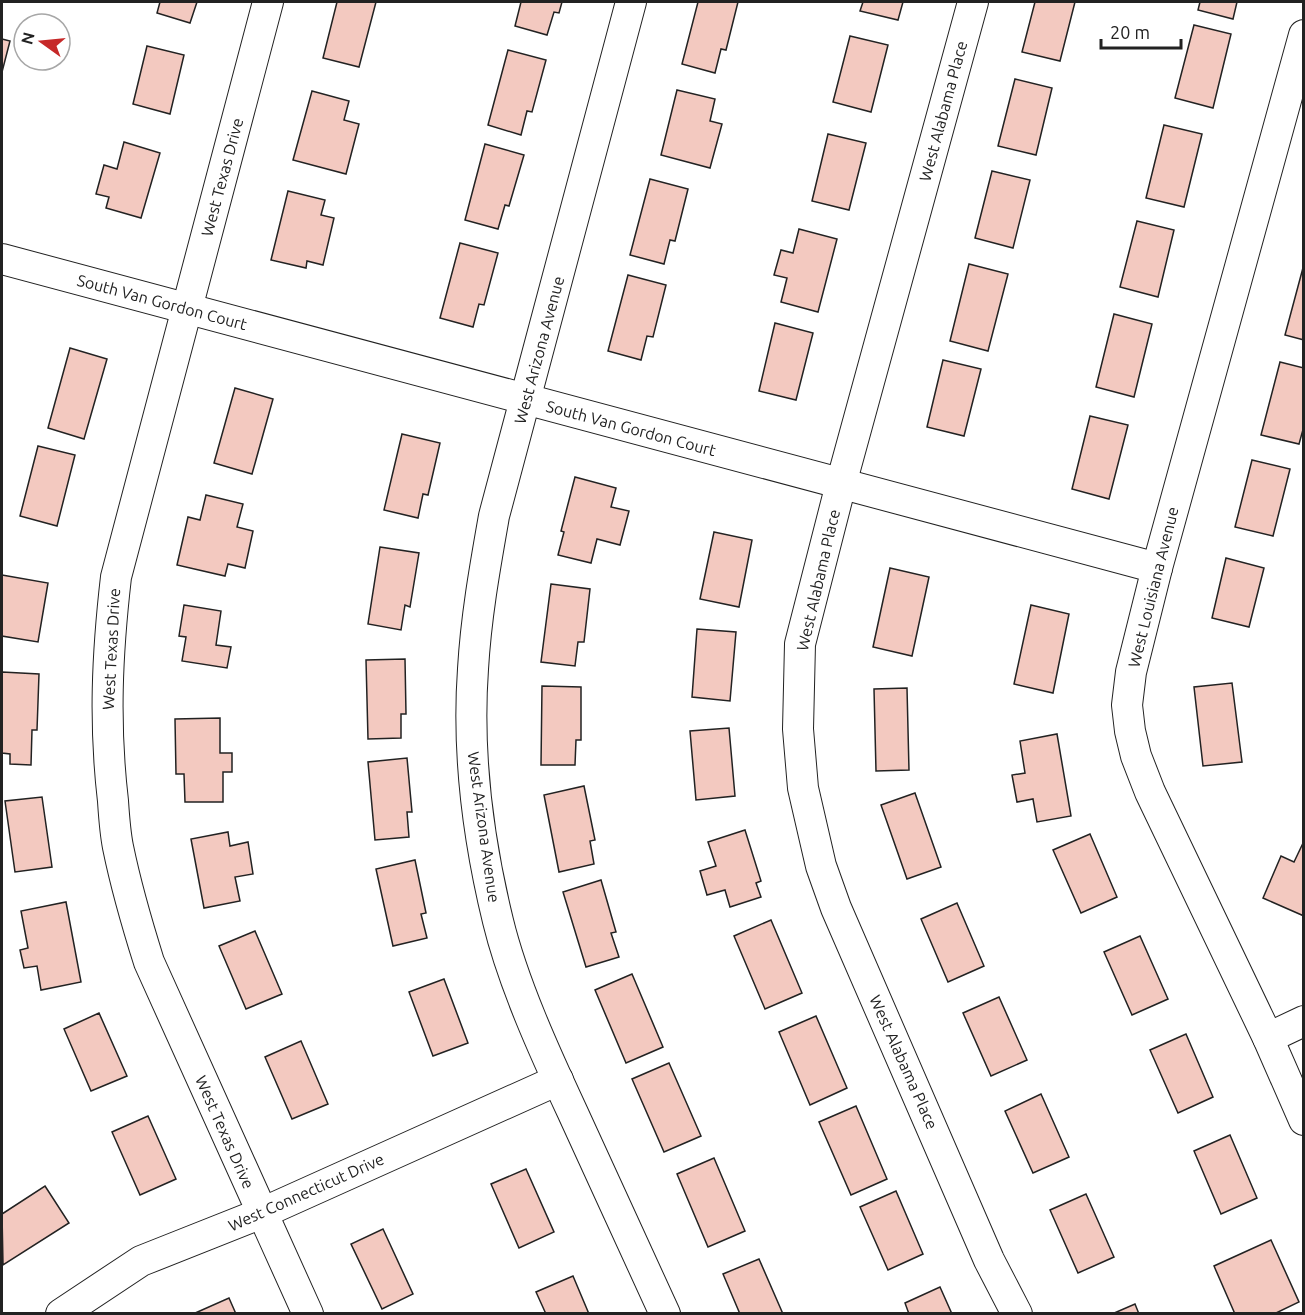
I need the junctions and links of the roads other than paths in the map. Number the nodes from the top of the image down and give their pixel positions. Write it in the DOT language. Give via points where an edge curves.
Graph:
graph roads {
  1 [pos="268,2"];
  2 [pos="631,2"];
  3 [pos="973,2"];
  4 [pos="1304,34"];
  5 [pos="2,259"];
  6 [pos="187,309"];
  7 [pos="526,400"];
  8 [pos="841,484"];
  9 [pos="1157,568"];
  10 [pos="1304,1022"];
  11 [pos="1268,1038"];
  12 [pos="558,1080"];
  13 [pos="1304,1120"];
  14 [pos="262,1213"];
  15 [pos="61,1314"];
  16 [pos="308,1314"];
  17 [pos="665,1314"];
  18 [pos="1017,1314"];
  1 -- 6 [label="street, West Texas Drive"];
  2 -- 7 [label="street, West Arizona Avenue"];
  3 -- 8 [label="street, West Alabama Place"];
  4 -- 9 [label="street, West Louisiana Avenue"];
  5 -- 6 [label="street, South Van Gordon Court"];
  6 -- 7 [label="street, South Van Gordon Court"];
  6 -- 14 [label="street, West Texas Drive" via="116,577 106,688 109,769 118,844 149,962"];
  7 -- 8 [label="street, South Van Gordon Court"];
  7 -- 12 [label="street, West Arizona Avenue" via="494,516 480,598 472,671 473,771 498,923"];
  8 -- 9 [label="street, South Van Gordon Court"];
  8 -- 18 [label="street, West Alabama Place" via="800,644 798,729 803,788 821,866 836,908 989,1260"];
  9 -- 11 [label="street, West Louisiana Avenue" via="1131,672 1127,705 1130,731 1150,792"];
  10 -- 11 [label="street"];
  11 -- 13 [label="street, West Louisiana Avenue"];
  12 -- 14 [label="street, West Connecticut Drive"];
  12 -- 17 [label="street, West Arizona Avenue"];
  14 -- 15 [label="street, West Connecticut Drive" via="141,1261"];
  14 -- 16 [label="street, West Texas Drive"];
}
